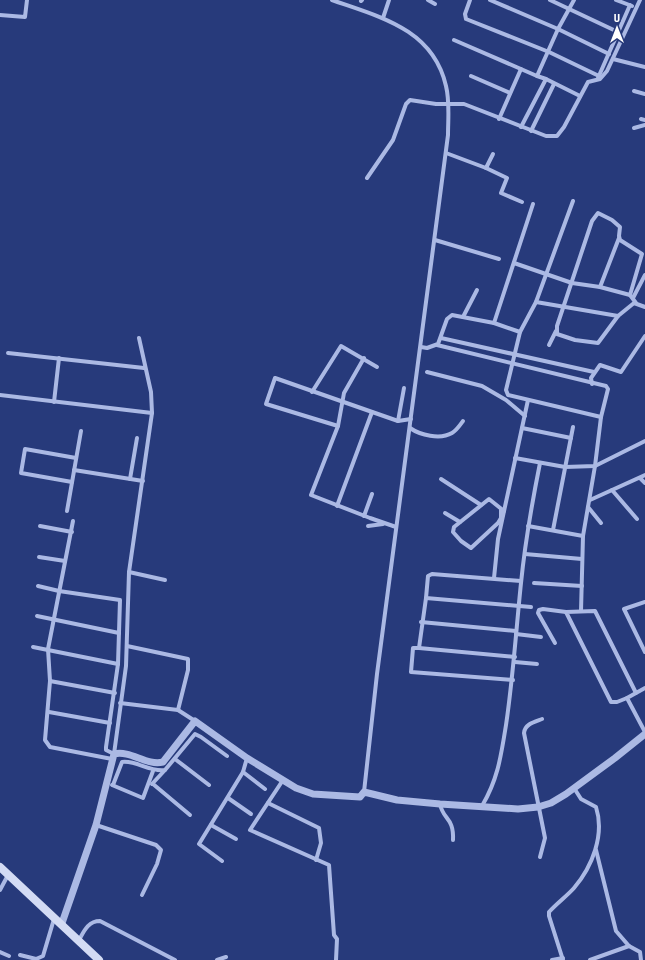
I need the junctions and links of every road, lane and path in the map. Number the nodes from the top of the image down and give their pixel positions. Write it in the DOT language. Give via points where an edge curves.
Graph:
graph roads {
  1 [pos="27,0"];
  2 [pos="332,0"];
  3 [pos="389,0"];
  4 [pos="428,0"];
  5 [pos="470,0"];
  6 [pos="490,0"];
  7 [pos="550,0"];
  8 [pos="574,0"];
  9 [pos="616,0"];
  10 [pos="640,0"];
  11 [pos="435,4"];
  12 [pos="630,5"];
  13 [pos="636,7"];
  14 [pos="569,8"];
  15 [pos="0,15"];
  16 [pos="383,18"];
  17 [pos="558,29"];
  18 [pos="618,32"];
  19 [pos="454,40"];
  20 [pos="549,52"];
  21 [pos="609,54"];
  22 [pos="613,59"];
  23 [pos="645,67"];
  24 [pos="521,68"];
  25 [pos="471,76"];
  26 [pos="537,76"];
  27 [pos="598,78"];
  28 [pos="546,79"];
  29 [pos="554,84"];
  30 [pos="634,91"];
  31 [pos="510,93"];
  32 [pos="645,94"];
  33 [pos="580,96"];
  34 [pos="449,103"];
  35 [pos="499,118"];
  36 [pos="645,125"];
  37 [pos="521,127"];
  38 [pos="634,128"];
  39 [pos="530,131"];
  40 [pos="446,153"];
  41 [pos="493,154"];
  42 [pos="486,168"];
  43 [pos="367,178"];
  44 [pos="574,201"];
  45 [pos="522,202"];
  46 [pos="533,204"];
  47 [pos="619,238"];
  48 [pos="435,240"];
  49 [pos="643,254"];
  50 [pos="500,259"];
  51 [pos="514,264"];
  52 [pos="545,274"];
  53 [pos="645,276"];
  54 [pos="572,283"];
  55 [pos="600,287"];
  56 [pos="477,290"];
  57 [pos="632,296"];
  58 [pos="536,302"];
  59 [pos="636,304"];
  60 [pos="565,307"];
  61 [pos="645,308"];
  62 [pos="618,316"];
  63 [pos="463,317"];
  64 [pos="494,323"];
  65 [pos="556,331"];
  66 [pos="520,332"];
  67 [pos="645,336"];
  68 [pos="139,338"];
  69 [pos="441,338"];
  70 [pos="437,345"];
  71 [pos="549,345"];
  72 [pos="421,347"];
  73 [pos="8,353"];
  74 [pos="514,355"];
  75 [pos="59,358"];
  76 [pos="364,358"];
  77 [pos="511,364"];
  78 [pos="376,367"];
  79 [pos="144,368"];
  80 [pos="428,372"];
  81 [pos="594,372"];
  82 [pos="592,384"];
  83 [pos="404,388"];
  84 [pos="506,390"];
  85 [pos="312,392"];
  86 [pos="0,395"];
  87 [pos="498,396"];
  88 [pos="528,400"];
  89 [pos="342,401"];
  90 [pos="54,402"];
  91 [pos="372,412"];
  92 [pos="152,413"];
  93 [pos="525,416"];
  94 [pos="601,417"];
  95 [pos="411,419"];
  96 [pos="398,421"];
  97 [pos="463,421"];
  98 [pos="338,426"];
  99 [pos="573,427"];
  100 [pos="410,428"];
  101 [pos="522,428"];
  102 [pos="81,431"];
  103 [pos="137,438"];
  104 [pos="571,438"];
  105 [pos="645,441"];
  106 [pos="76,458"];
  107 [pos="515,458"];
  108 [pos="540,463"];
  109 [pos="595,466"];
  110 [pos="565,467"];
  111 [pos="74,470"];
  112 [pos="643,476"];
  113 [pos="130,479"];
  114 [pos="441,479"];
  115 [pos="143,481"];
  116 [pos="72,482"];
  117 [pos="645,483"];
  118 [pos="612,490"];
  119 [pos="372,494"];
  120 [pos="590,500"];
  121 [pos="481,505"];
  122 [pos="337,506"];
  123 [pos="588,507"];
  124 [pos="67,511"];
  125 [pos="502,511"];
  126 [pos="445,513"];
  127 [pos="364,516"];
  128 [pos="636,519"];
  129 [pos="73,521"];
  130 [pos="460,522"];
  131 [pos="601,523"];
  132 [pos="385,524"];
  133 [pos="40,526"];
  134 [pos="368,526"];
  135 [pos="528,526"];
  136 [pos="396,527"];
  137 [pos="553,530"];
  138 [pos="72,532"];
  139 [pos="583,536"];
  140 [pos="525,554"];
  141 [pos="39,556"];
  142 [pos="582,559"];
  143 [pos="65,561"];
  144 [pos="129,572"];
  145 [pos="494,578"];
  146 [pos="165,580"];
  147 [pos="521,581"];
  148 [pos="534,583"];
  149 [pos="38,586"];
  150 [pos="582,586"];
  151 [pos="59,591"];
  152 [pos="426,598"];
  153 [pos="645,602"];
  154 [pos="519,606"];
  155 [pos="531,607"];
  156 [pos="581,611"];
  157 [pos="566,612"];
  158 [pos="37,616"];
  159 [pos="53,620"];
  160 [pos="421,622"];
  161 [pos="516,633"];
  162 [pos="119,634"];
  163 [pos="541,637"];
  164 [pos="555,643"];
  165 [pos="127,646"];
  166 [pos="33,647"];
  167 [pos="419,648"];
  168 [pos="48,649"];
  169 [pos="645,652"];
  170 [pos="515,660"];
  171 [pos="118,664"];
  172 [pos="538,664"];
  173 [pos="513,680"];
  174 [pos="50,681"];
  175 [pos="645,688"];
  176 [pos="115,693"];
  177 [pos="636,693"];
  178 [pos="627,698"];
  179 [pos="120,703"];
  180 [pos="178,710"];
  181 [pos="49,712"];
  182 [pos="542,719"];
  183 [pos="195,721"];
  184 [pos="110,723"];
  185 [pos="645,733"];
  186 [pos="227,756"];
  187 [pos="113,757"];
  188 [pos="247,758"];
  189 [pos="175,759"];
  190 [pos="165,770"];
  191 [pos="153,771"];
  192 [pos="243,772"];
  193 [pos="283,780"];
  194 [pos="110,784"];
  195 [pos="153,784"];
  196 [pos="209,785"];
  197 [pos="574,788"];
  198 [pos="147,789"];
  199 [pos="265,790"];
  200 [pos="362,794"];
  201 [pos="228,798"];
  202 [pos="268,803"];
  203 [pos="440,804"];
  204 [pos="482,806"];
  205 [pos="538,807"];
  206 [pos="251,814"];
  207 [pos="190,815"];
  208 [pos="96,825"];
  209 [pos="212,825"];
  210 [pos="236,839"];
  211 [pos="453,840"];
  212 [pos="596,850"];
  213 [pos="540,857"];
  214 [pos="316,860"];
  215 [pos="222,861"];
  216 [pos="0,867"];
  217 [pos="8,874"];
  218 [pos="0,890"];
  219 [pos="142,895"];
  220 [pos="58,921"];
  221 [pos="79,940"];
  222 [pos="629,946"];
  223 [pos="0,952"];
  224 [pos="20,955"];
  225 [pos="9,956"];
  226 [pos="226,957"];
  227 [pos="563,959"];
  228 [pos="99,960"];
  229 [pos="175,960"];
  230 [pos="217,960"];
  231 [pos="336,960"];
  232 [pos="552,960"];
  233 [pos="590,960"];
  234 [pos="641,960"];
  1 -- 15 [label="street" via="25,17"];
  2 -- 16 [label="street"];
  3 -- 16 [label="street"];
  4 -- 11 [label="street"];
  5 -- 20 [label="street" via="465,14 466,19"];
  6 -- 17 [label="street"];
  7 -- 14 [label="street"];
  8 -- 14 [label="street"];
  9 -- 12 [label="street"];
  10 -- 13 [label="street"];
  12 -- 13 [label="street"];
  12 -- 18 [label="street"];
  13 -- 22 [label="street"];
  14 -- 17 [label="street"];
  14 -- 18 [label="street"];
  16 -- 34 [label="street" via="406,29 432,56 441,69"];
  17 -- 20 [label="street"];
  17 -- 21 [label="street"];
  18 -- 21 [label="street"];
  19 -- 24 [label="street"];
  20 -- 26 [label="street"];
  20 -- 27 [label="street"];
  21 -- 27 [label="street"];
  22 -- 23 [label="street"];
  22 -- 27 [label="street" via="603,77"];
  24 -- 26 [label="street"];
  24 -- 31 [label="street"];
  25 -- 31 [label="street"];
  26 -- 28 [label="street"];
  27 -- 33 [label="street" via="588,82"];
  28 -- 29 [label="street"];
  28 -- 37 [label="street"];
  29 -- 33 [label="street"];
  29 -- 39 [label="street"];
  30 -- 32 [label="street"];
  31 -- 35 [label="street"];
  33 -- 39 [label="street" via="557,136 546,136"];
  34 -- 35 [label="street" via="464,104"];
  34 -- 40 [label="street"];
  34 -- 43 [label="street" via="410,100 406,104 393,140"];
  35 -- 37 [label="street"];
  36 -- 38 [label="street"];
  37 -- 39 [label="street"];
  40 -- 42 [label="street"];
  40 -- 48 [label="street"];
  41 -- 42 [label="street"];
  42 -- 45 [label="street" via="507,178 501,193"];
  44 -- 52 [label="street"];
  46 -- 51 [label="street"];
  47 -- 49 [label="street"];
  47 -- 54 [label="street" via="620,227 616,222 596,213"];
  47 -- 55 [label="street"];
  48 -- 50 [label="street"];
  48 -- 72 [label="street"];
  49 -- 57 [label="street"];
  51 -- 52 [label="street"];
  51 -- 64 [label="street"];
  52 -- 54 [label="street"];
  52 -- 58 [label="street"];
  53 -- 57 [label="street"];
  54 -- 55 [label="street"];
  54 -- 60 [label="street"];
  55 -- 57 [label="street"];
  56 -- 63 [label="street"];
  57 -- 59 [label="street"];
  58 -- 60 [label="street"];
  58 -- 66 [label="street"];
  59 -- 61 [label="street"];
  59 -- 62 [label="street"];
  60 -- 62 [label="street"];
  60 -- 65 [label="street"];
  62 -- 65 [label="street" via="598,343 564,338"];
  63 -- 64 [label="street"];
  63 -- 69 [label="street" via="448,317"];
  64 -- 66 [label="street"];
  65 -- 71 [label="street"];
  66 -- 74 [label="street"];
  67 -- 81 [label="street" via="621,372 602,365"];
  68 -- 79 [label="street"];
  69 -- 70 [label="street"];
  69 -- 74 [label="street"];
  70 -- 72 [label="street"];
  70 -- 77 [label="street"];
  72 -- 95 [label="street"];
  73 -- 75 [label="street"];
  74 -- 77 [label="street"];
  74 -- 81 [label="street"];
  75 -- 79 [label="street"];
  75 -- 90 [label="street"];
  76 -- 78 [label="street"];
  76 -- 85 [label="street" via="341,346"];
  76 -- 89 [label="street" via="346,388"];
  77 -- 82 [label="street"];
  77 -- 84 [label="street"];
  79 -- 92 [label="street" via="151,392"];
  80 -- 87 [label="street" via="482,386"];
  81 -- 82 [label="street"];
  82 -- 94 [label="street" via="606,386 609,391"];
  83 -- 96 [label="street"];
  84 -- 87 [label="street"];
  84 -- 88 [label="street" via="508,395"];
  85 -- 89 [label="street"];
  85 -- 98 [label="street" via="275,378 266,404"];
  86 -- 90 [label="street"];
  87 -- 93 [label="street"];
  88 -- 93 [label="street"];
  88 -- 94 [label="street"];
  89 -- 91 [label="street"];
  89 -- 98 [label="street"];
  90 -- 92 [label="street"];
  91 -- 96 [label="street"];
  91 -- 122 [label="street"];
  92 -- 115 [label="street"];
  93 -- 101 [label="street"];
  94 -- 109 [label="street"];
  95 -- 96 [label="street"];
  95 -- 100 [label="street"];
  97 -- 100 [label="street" via="454,432 444,436 417,433"];
  98 -- 122 [label="street" via="311,494"];
  99 -- 104 [label="street"];
  100 -- 136 [label="street"];
  101 -- 104 [label="street"];
  101 -- 107 [label="street"];
  102 -- 106 [label="street"];
  103 -- 113 [label="street"];
  104 -- 110 [label="street"];
  105 -- 109 [label="street"];
  106 -- 111 [label="street"];
  106 -- 116 [label="street" via="25,449 21,473"];
  107 -- 108 [label="street"];
  107 -- 125 [label="street"];
  108 -- 110 [label="street"];
  108 -- 135 [label="street"];
  109 -- 110 [label="street"];
  109 -- 120 [label="street"];
  110 -- 137 [label="street"];
  111 -- 113 [label="street"];
  111 -- 116 [label="street"];
  112 -- 117 [label="street"];
  112 -- 118 [label="street"];
  113 -- 115 [label="street"];
  114 -- 121 [label="street"];
  115 -- 144 [label="street"];
  116 -- 124 [label="street"];
  118 -- 120 [label="street"];
  118 -- 128 [label="street"];
  119 -- 127 [label="street"];
  120 -- 123 [label="street"];
  121 -- 125 [label="street" via="489,499"];
  121 -- 130 [label="street"];
  122 -- 127 [label="street"];
  123 -- 131 [label="street"];
  123 -- 139 [label="street"];
  125 -- 130 [label="street" via="498,523 471,548 453,532 453,528"];
  125 -- 145 [label="street"];
  126 -- 130 [label="street"];
  127 -- 132 [label="street"];
  129 -- 138 [label="street"];
  132 -- 134 [label="street"];
  132 -- 136 [label="street"];
  133 -- 138 [label="street"];
  135 -- 137 [label="street"];
  135 -- 140 [label="street"];
  136 -- 200 [label="street"];
  137 -- 139 [label="street"];
  138 -- 143 [label="street"];
  139 -- 142 [label="street"];
  140 -- 142 [label="street"];
  140 -- 147 [label="street"];
  141 -- 143 [label="street"];
  142 -- 150 [label="street"];
  143 -- 151 [label="street"];
  144 -- 146 [label="street"];
  144 -- 165 [label="street"];
  145 -- 147 [label="street"];
  145 -- 152 [label="street" via="430,574"];
  147 -- 154 [label="street"];
  148 -- 150 [label="street"];
  149 -- 151 [label="street"];
  150 -- 156 [label="street"];
  151 -- 159 [label="street"];
  151 -- 162 [label="street" via="120,600"];
  152 -- 154 [label="street"];
  152 -- 160 [label="street"];
  153 -- 169 [label="street" via="624,609"];
  154 -- 155 [label="street"];
  154 -- 161 [label="street"];
  156 -- 157 [label="street"];
  156 -- 177 [label="street" via="595,611"];
  157 -- 164 [label="street" via="539,610 538,614"];
  157 -- 178 [label="street" via="611,702"];
  158 -- 159 [label="street"];
  159 -- 162 [label="street"];
  159 -- 168 [label="street"];
  160 -- 161 [label="street"];
  160 -- 167 [label="street"];
  161 -- 163 [label="street"];
  161 -- 170 [label="street"];
  162 -- 171 [label="street"];
  165 -- 179 [label="street"];
  165 -- 180 [label="street" via="188,659 188,670"];
  166 -- 168 [label="street"];
  167 -- 170 [label="street"];
  167 -- 173 [label="street" via="413,648 411,672"];
  168 -- 171 [label="street"];
  168 -- 174 [label="street"];
  170 -- 172 [label="street"];
  170 -- 173 [label="street"];
  171 -- 176 [label="street"];
  173 -- 204 [label="street" via="498,771 492,789"];
  174 -- 176 [label="street"];
  174 -- 181 [label="street"];
  175 -- 177 [label="street"];
  176 -- 184 [label="street"];
  177 -- 178 [label="street"];
  178 -- 185 [label="street"];
  179 -- 180 [label="street"];
  179 -- 187 [label="street"];
  180 -- 183 [label="street"];
  181 -- 184 [label="street"];
  181 -- 187 [label="street" via="46,740 48,746"];
  182 -- 205 [label="street" via="524,728"];
  183 -- 187 [label="street" via="163,762 156,763 126,754"];
  183 -- 188 [label="street"];
  184 -- 187 [label="street" via="106,750"];
  185 -- 197 [label="street"];
  186 -- 189 [label="street" via="195,734"];
  187 -- 194 [label="street"];
  188 -- 192 [label="street"];
  188 -- 193 [label="street"];
  189 -- 190 [label="street"];
  189 -- 196 [label="street"];
  190 -- 191 [label="street"];
  190 -- 195 [label="street"];
  191 -- 194 [label="street" via="127,761 122,762"];
  191 -- 198 [label="street"];
  192 -- 199 [label="street"];
  192 -- 201 [label="street"];
  193 -- 200 [label="street" via="304,792 350,797"];
  193 -- 202 [label="street"];
  194 -- 198 [label="street" via="142,798"];
  194 -- 208 [label="street"];
  195 -- 198 [label="street"];
  195 -- 207 [label="street"];
  197 -- 205 [label="street" via="551,803"];
  197 -- 212 [label="street" via="581,799 596,807"];
  200 -- 203 [label="street"];
  201 -- 206 [label="street"];
  201 -- 209 [label="street"];
  202 -- 214 [label="street" via="319,828 321,843"];
  202 -- 214 [label="street" via="250,830"];
  203 -- 204 [label="street"];
  203 -- 211 [label="street" via="452,824"];
  204 -- 205 [label="street" via="518,809"];
  205 -- 213 [label="street" via="545,838"];
  208 -- 219 [label="street" via="156,845 161,850"];
  208 -- 220 [label="street"];
  209 -- 210 [label="street"];
  209 -- 215 [label="street" via="199,844"];
  212 -- 222 [label="street" via="616,931"];
  212 -- 227 [label="street" via="579,882 549,912"];
  214 -- 231 [label="street" via="329,865 334,935 337,939"];
  216 -- 217 [label="main road"];
  217 -- 218 [label="street"];
  217 -- 220 [label="main road"];
  220 -- 221 [label="main road"];
  220 -- 224 [label="street" via="43,956 36,959"];
  221 -- 228 [label="main road"];
  221 -- 229 [label="street" via="88,926 100,921"];
  222 -- 233 [label="street"];
  222 -- 234 [label="street" via="640,952"];
  223 -- 225 [label="street"];
  226 -- 230 [label="street"];
  227 -- 232 [label="street"];
}
